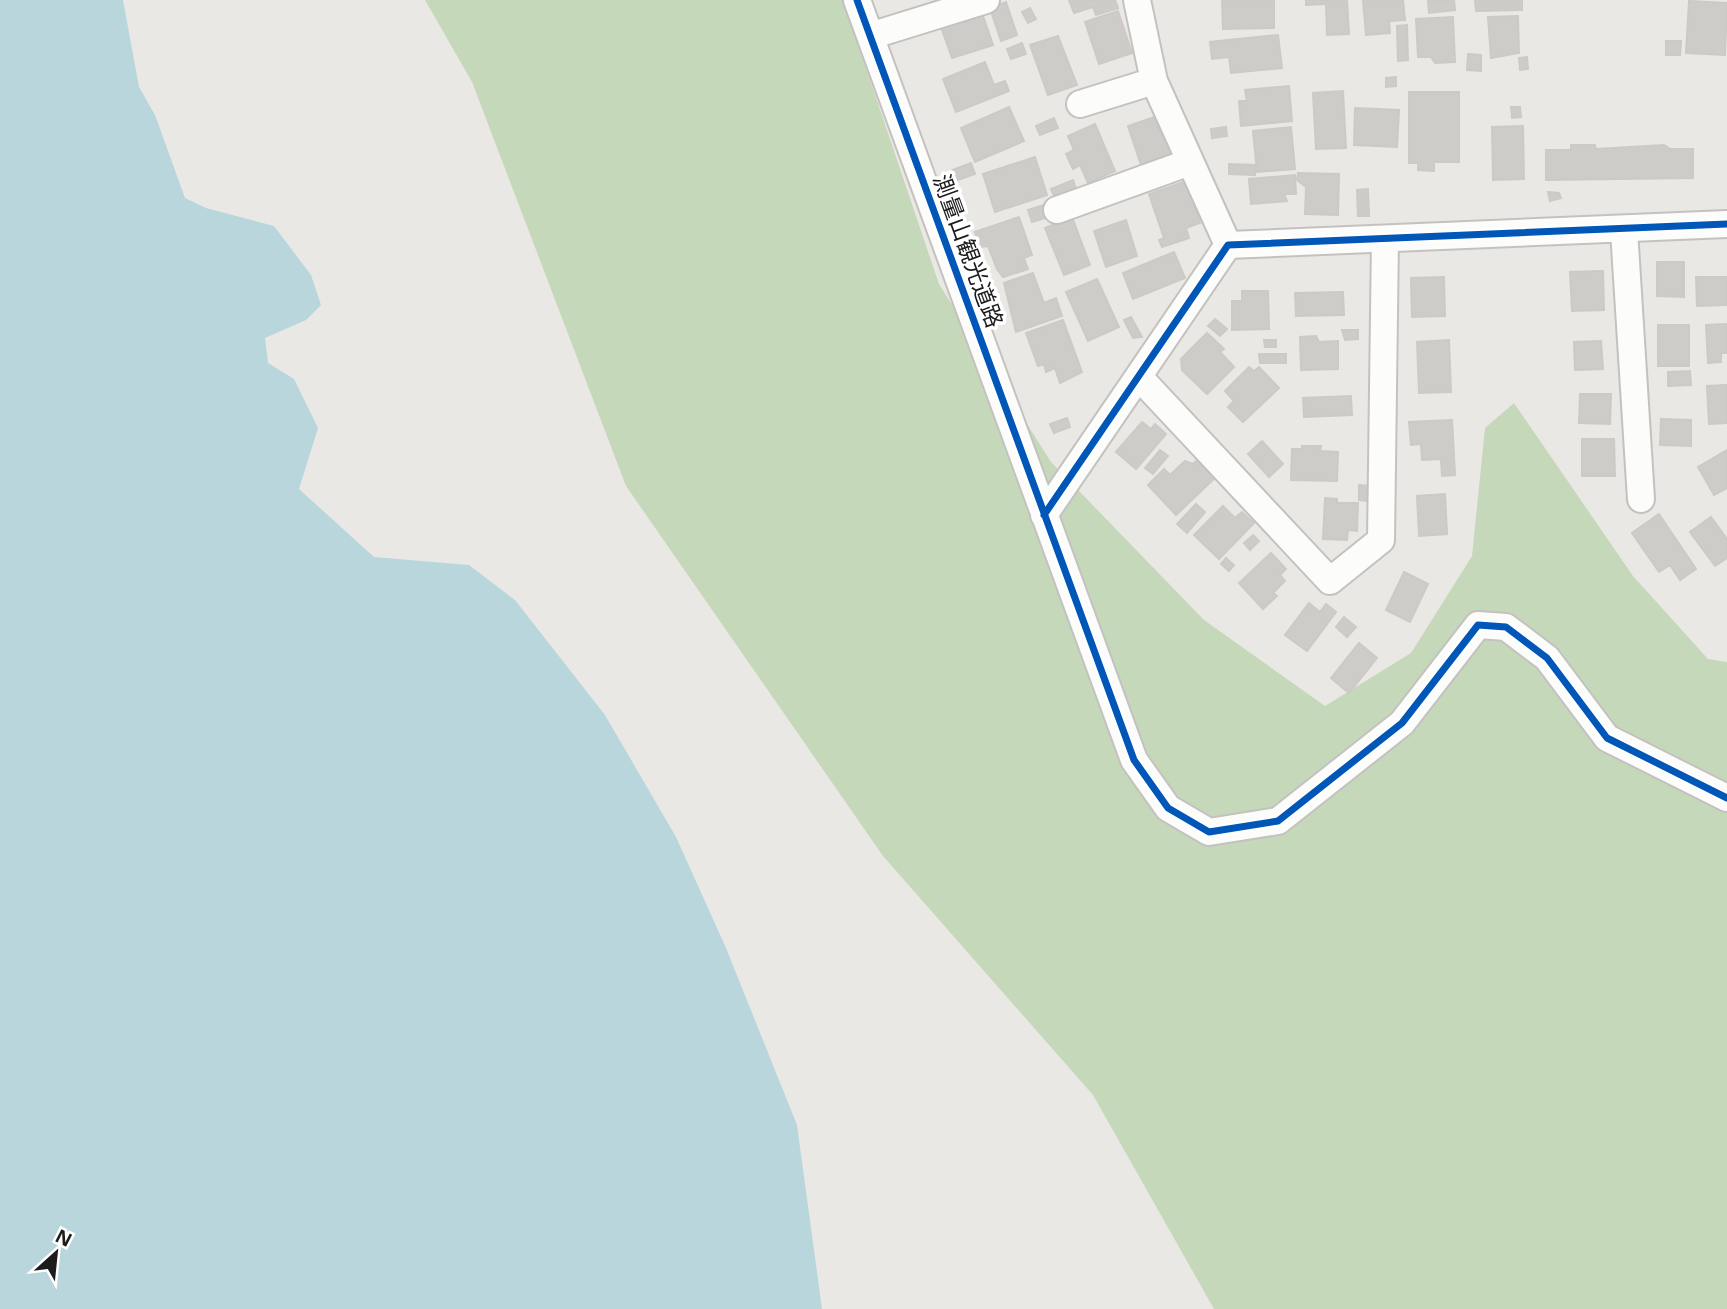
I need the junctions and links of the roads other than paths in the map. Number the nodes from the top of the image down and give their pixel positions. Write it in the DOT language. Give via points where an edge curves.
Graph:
graph roads {
  1 [pos="857,0"];
  2 [pos="986,0"];
  3 [pos="1137,0"];
  4 [pos="870,36"];
  5 [pos="1154,81"];
  6 [pos="1080,104"];
  7 [pos="1190,162"];
  8 [pos="1057,211"];
  9 [pos="1727,224"];
  10 [pos="1624,230"];
  11 [pos="1385,240"];
  12 [pos="1228,246"];
  13 [pos="1139,377"];
  14 [pos="1641,499"];
  15 [pos="1044,515"];
  16 [pos="1727,798"];
  1 -- 4 [label="street, 測量山観光道路"];
  2 -- 4 [label="street"];
  3 -- 5 [label="street"];
  4 -- 15 [label="street, 測量山観光道路"];
  5 -- 6 [label="street"];
  5 -- 7 [label="street"];
  7 -- 8 [label="street"];
  7 -- 12 [label="street"];
  9 -- 10 [label="street"];
  10 -- 11 [label="street"];
  10 -- 14 [label="street"];
  11 -- 12 [label="street"];
  11 -- 13 [label="street" via="1381,540 1330,580"];
  12 -- 13 [label="street"];
  13 -- 15 [label="street"];
  15 -- 16 [label="street, 測量山観光道路" via="1134,760 1168,808 1209,832 1278,821 1402,723 1478,625 1506,626 1547,659 1607,738"];
}
